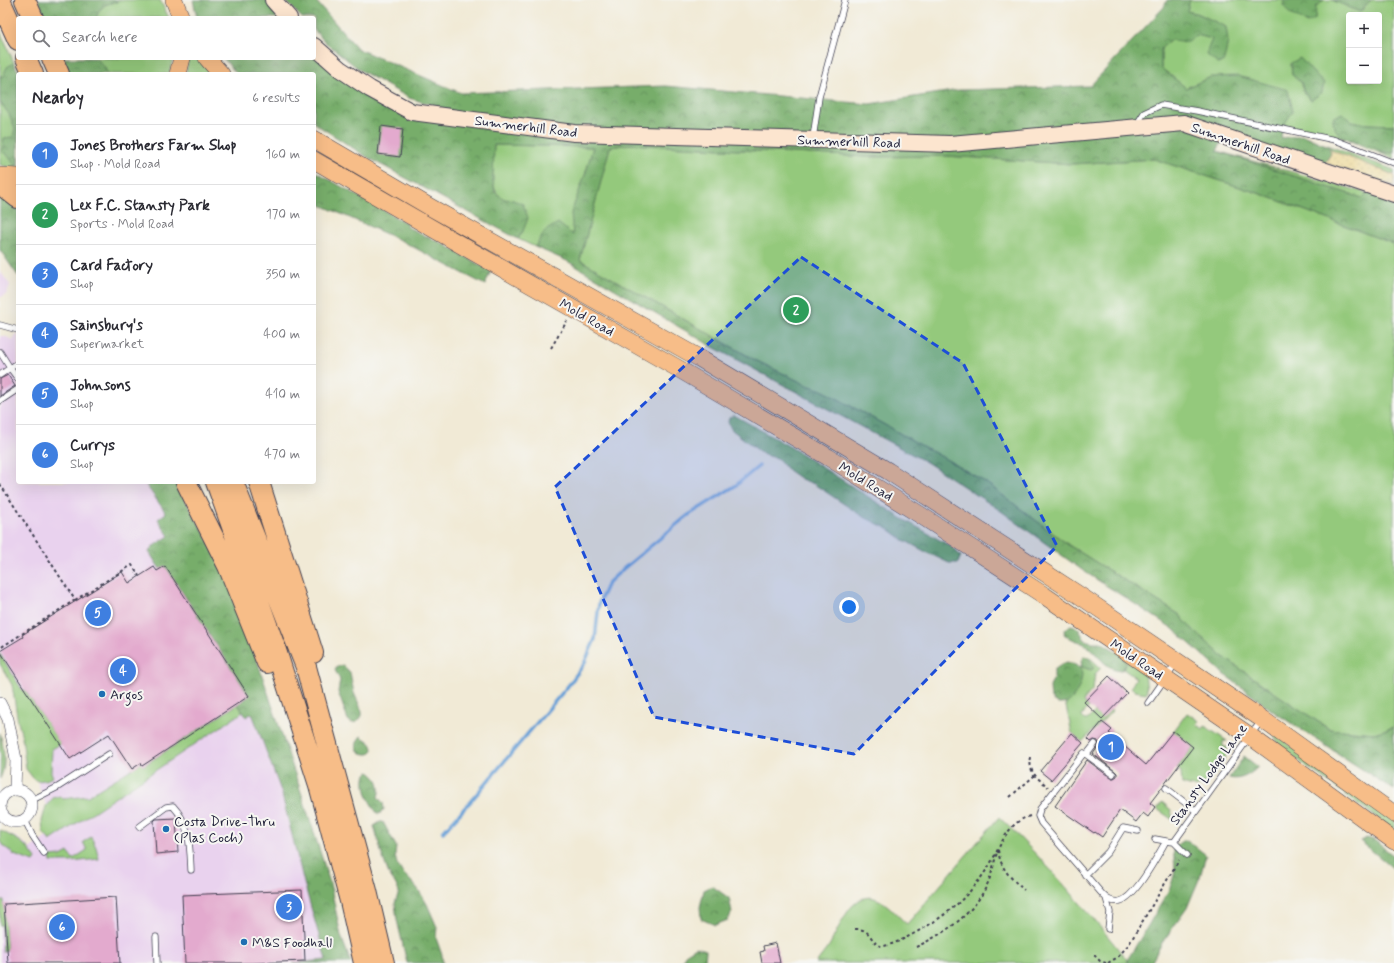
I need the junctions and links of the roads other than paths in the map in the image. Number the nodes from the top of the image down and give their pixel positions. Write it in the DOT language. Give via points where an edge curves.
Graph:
graph roads {
  1 [pos="0,0"];
  2 [pos="25,0"];
  3 [pos="174,0"];
  4 [pos="186,0"];
  5 [pos="273,0"];
  6 [pos="845,0"];
  7 [pos="33,16"];
  8 [pos="181,16"];
  9 [pos="181,16"];
  10 [pos="287,16"];
  11 [pos="16,36"];
  12 [pos="316,48"];
  13 [pos="27,60"];
  14 [pos="53,60"];
  15 [pos="182,60"];
  16 [pos="209,60"];
  17 [pos="32,72"];
  18 [pos="57,72"];
  19 [pos="178,72"];
  20 [pos="219,72"];
  21 [pos="1134,128"];
  22 [pos="316,140"];
  23 [pos="813,140"];
  24 [pos="316,161"];
  25 [pos="1394,163"];
  26 [pos="0,176"];
  27 [pos="16,177"];
  28 [pos="0,184"];
  29 [pos="1394,194"];
  30 [pos="16,196"];
  31 [pos="578,301"];
  32 [pos="0,325"];
  33 [pos="16,329"];
  34 [pos="0,352"];
  35 [pos="16,364"];
  36 [pos="10,368"];
  37 [pos="0,375"];
  38 [pos="16,376"];
  39 [pos="16,390"];
  40 [pos="0,401"];
  41 [pos="187,484"];
  42 [pos="217,484"];
  43 [pos="234,484"];
  44 [pos="260,484"];
  45 [pos="1177,662"];
  46 [pos="1165,678"];
  47 [pos="0,703"];
  48 [pos="1148,703"];
  49 [pos="1262,720"];
  50 [pos="1250,736"];
  51 [pos="1095,744"];
  52 [pos="109,754"];
  53 [pos="1087,754"];
  54 [pos="1113,774"];
  55 [pos="1166,788"];
  56 [pos="15,789"];
  57 [pos="32,800"];
  58 [pos="1196,812"];
  59 [pos="1394,814"];
  60 [pos="25,820"];
  61 [pos="139,827"];
  62 [pos="1138,831"];
  63 [pos="1155,839"];
  64 [pos="1166,841"];
  65 [pos="1174,842"];
  66 [pos="1394,842"];
  67 [pos="44,853"];
  68 [pos="1185,853"];
  69 [pos="191,870"];
  70 [pos="1085,875"];
  71 [pos="1106,898"];
  72 [pos="350,901"];
  73 [pos="372,914"];
  74 [pos="1108,929"];
  75 [pos="156,937"];
  76 [pos="157,963"];
  77 [pos="364,963"];
  78 [pos="384,963"];
  1 -- 11 [label="highway"];
  2 -- 7 [label="highway"];
  3 -- 8 [label="main road"];
  4 -- 9 [label="street"];
  5 -- 10 [label="street"];
  6 -- 23 [label="lane" via="819,97"];
  12 -- 23 [label="street, Summerhill Road" via="340,69 412,112 574,133"];
  13 -- 17 [label="highway"];
  14 -- 18 [label="highway"];
  15 -- 19 [label="main road"];
  16 -- 20 [label="main road"];
  21 -- 23 [label="street, Summerhill Road" via="950,144"];
  21 -- 25 [label="lane" via="1144,113 1161,105 1335,140"];
  21 -- 29 [label="street, Summerhill Road" via="1184,124"];
  22 -- 31 [label="main road, Mold Road" via="430,207"];
  24 -- 31 [label="main road, Mold Road"];
  26 -- 27 [label="main road"];
  28 -- 30 [label="highway"];
  31 -- 45 [label="main road, Mold Road" via="698,358 888,471"];
  31 -- 46 [label="main road, Mold Road" via="679,370 828,457 922,516"];
  32 -- 33 [label="lane"];
  34 -- 36 [label="lane"];
  35 -- 36 [label="lane"];
  36 -- 37 [label="lane"];
  36 -- 38 [label="lane"];
  39 -- 40 [label="lane"];
  41 -- 72 [label="highway" via="228,566 261,650 305,784"];
  42 -- 72 [label="highway" via="274,644 319,785"];
  43 -- 73 [label="highway" via="306,667"];
  44 -- 73 [label="highway" via="330,709 352,800"];
  45 -- 46 [label="lane"];
  45 -- 49 [label="main road, Mold Road"];
  46 -- 48 [label="lane"];
  46 -- 50 [label="main road, Mold Road"];
  47 -- 56 [label="street" via="8,719 16,759"];
  49 -- 50 [label="lane, Stansty Lodge Lane"];
  49 -- 59 [label="main road, Mold Road"];
  50 -- 58 [label="lane, Stansty Lodge Lane"];
  50 -- 66 [label="main road, Mold Road"];
  51 -- 53 [label="lane"];
  52 -- 57 [label="lane" via="58,787"];
  53 -- 54 [label="lane"];
  53 -- 70 [label="lane" via="1081,755 1040,809 1038,816 1041,823"];
  55 -- 58 [label="lane"];
  56 -- 57 [label="street" via="25,792"];
  56 -- 60 [label="street" via="5,794 0,808 9,821"];
  57 -- 60 [label="street" via="32,811"];
  58 -- 65 [label="lane, Stansty Lodge Lane"];
  60 -- 67 [label="lane"];
  61 -- 69 [label="lane" via="166,807 173,806 184,821 189,839"];
  62 -- 70 [label="lane" via="1123,828 1108,852"];
  63 -- 64 [label="lane"];
  64 -- 65 [label="lane, Stansty Lodge Lane"];
  64 -- 71 [label="lane, Stansty Lodge Lane" via="1129,896 1115,902"];
  65 -- 68 [label="lane, Stansty Lodge Lane"];
  70 -- 71 [label="lane"];
  71 -- 74 [label="lane" via="1110,912"];
  72 -- 77 [label="highway"];
  73 -- 78 [label="highway"];
  75 -- 76 [label="lane"];
}
